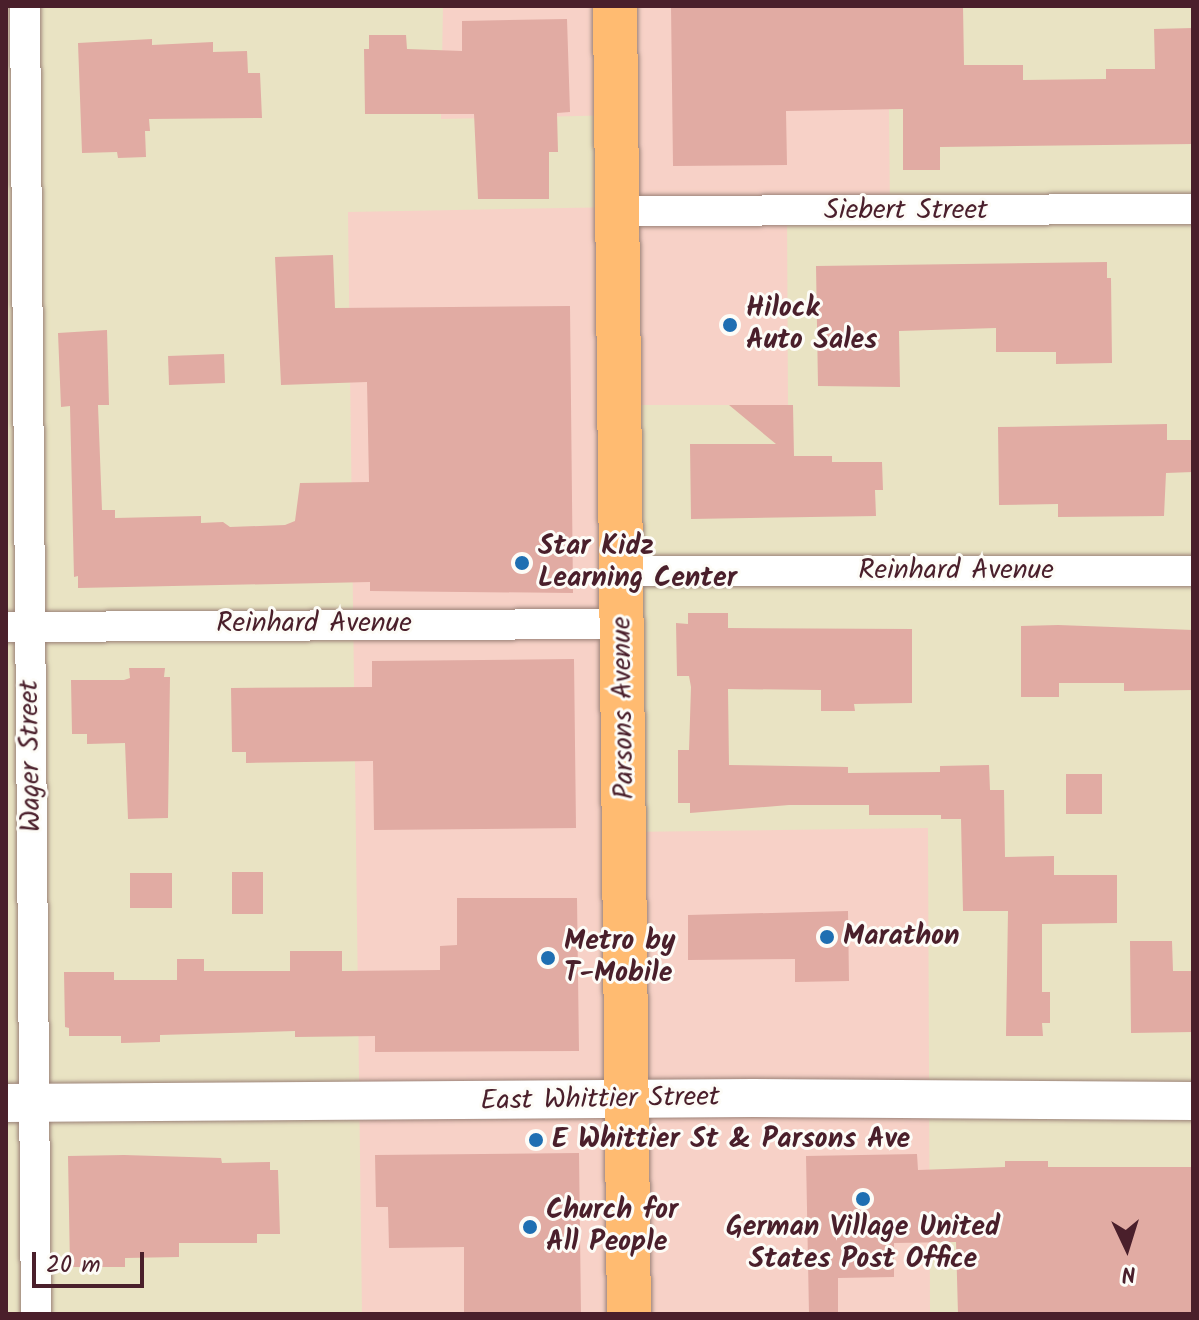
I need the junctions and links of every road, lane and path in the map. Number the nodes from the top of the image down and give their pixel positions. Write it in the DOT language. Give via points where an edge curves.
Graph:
graph roads {
  1 [pos="25,6"];
  2 [pos="615,6"];
  3 [pos="1193,209"];
  4 [pos="620,211"];
  5 [pos="622,571"];
  6 [pos="1193,571"];
  7 [pos="623,624"];
  8 [pos="17,627"];
  9 [pos="627,1099"];
  10 [pos="1193,1101"];
  11 [pos="20,1103"];
  12 [pos="36,1314"];
  13 [pos="629,1314"];
  1 -- 8 [label="street, Wager Street"];
  2 -- 4 [label="main road, Parsons Avenue"];
  3 -- 4 [label="street, Siebert Street"];
  4 -- 5 [label="main road, Parsons Avenue"];
  5 -- 6 [label="street, Reinhard Avenue"];
  5 -- 7 [label="main road, Parsons Avenue"];
  7 -- 8 [label="street, Reinhard Avenue"];
  7 -- 9 [label="main road, Parsons Avenue"];
  8 -- 11 [label="street, Wager Street"];
  9 -- 10 [label="street, East Whittier Street"];
  9 -- 11 [label="street, East Whittier Street"];
  9 -- 13 [label="main road, Parsons Avenue"];
  11 -- 12 [label="street, Wager Street"];
}
